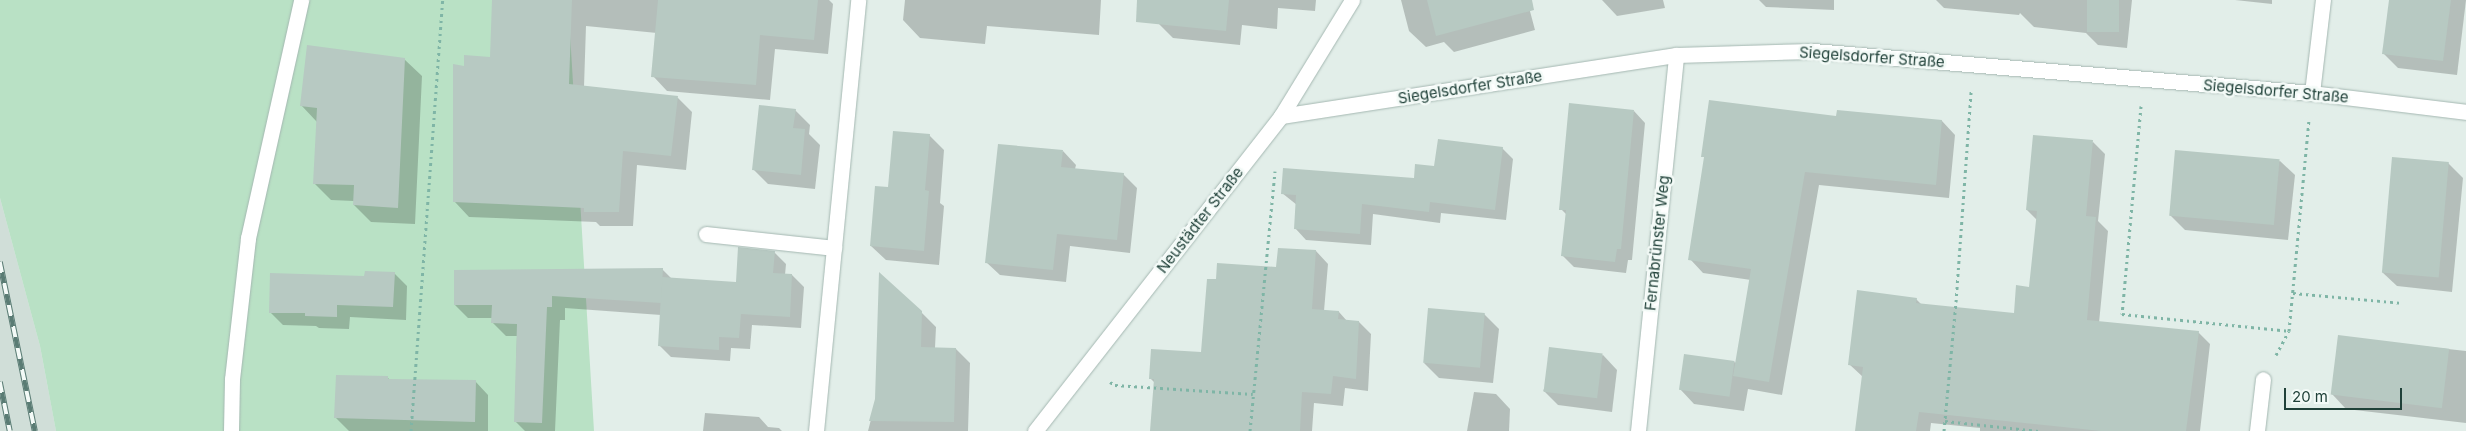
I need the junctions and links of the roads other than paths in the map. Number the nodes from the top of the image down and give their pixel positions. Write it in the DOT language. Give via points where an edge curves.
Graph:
graph roads {
  1 [pos="300,0"];
  2 [pos="858,0"];
  3 [pos="1352,0"];
  4 [pos="2323,0"];
  5 [pos="1676,55"];
  6 [pos="2312,93"];
  7 [pos="2466,112"];
  8 [pos="1281,116"];
  9 [pos="706,234"];
  10 [pos="834,248"];
  11 [pos="2263,380"];
  12 [pos="231,431"];
  13 [pos="816,431"];
  14 [pos="1035,431"];
  15 [pos="1638,431"];
  16 [pos="2257,431"];
  1 -- 12 [label="street" via="248,238 232,379"];
  2 -- 10 [label="street"];
  3 -- 8 [label="street, Neustädter Straße"];
  4 -- 6 [label="street"];
  5 -- 6 [label="street, Siegelsdorfer Straße" via="1813,51"];
  5 -- 8 [label="street, Siegelsdorfer Straße"];
  5 -- 15 [label="street, Fernabrünster Weg"];
  6 -- 7 [label="street, Siegelsdorfer Straße"];
  8 -- 14 [label="street, Neustädter Straße"];
  9 -- 10 [label="street"];
  10 -- 13 [label="street"];
  11 -- 16 [label="street"];
}
